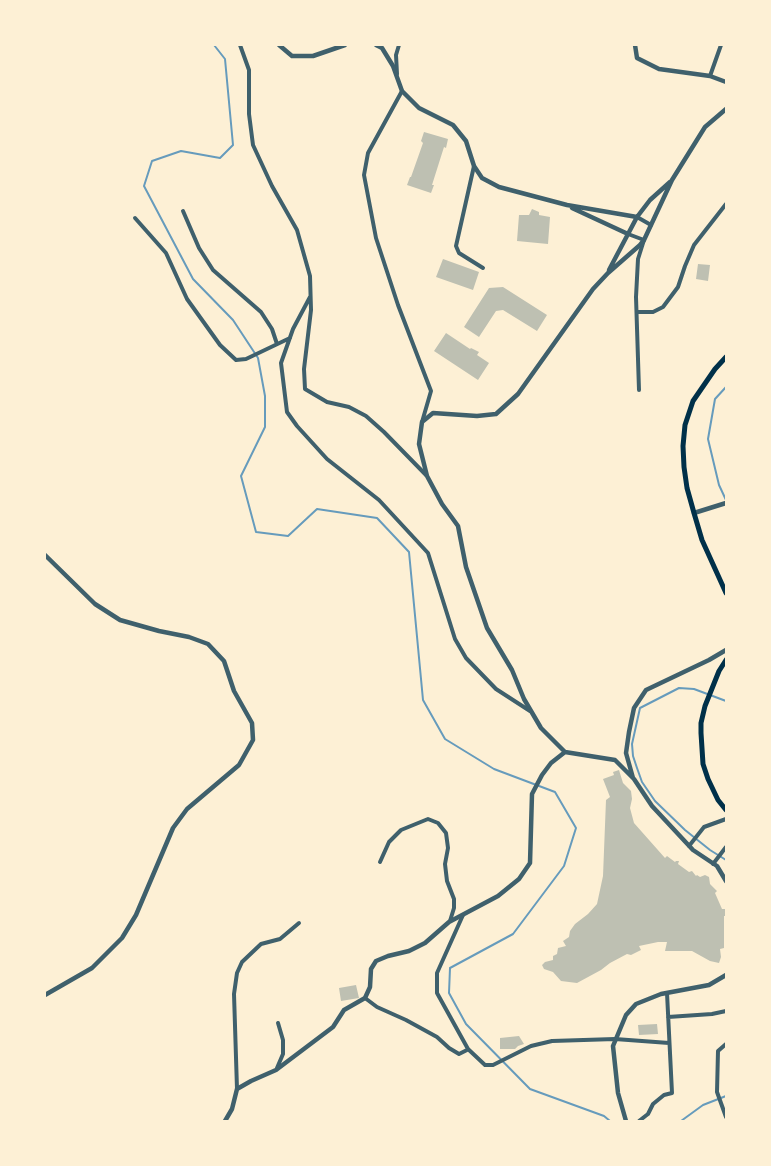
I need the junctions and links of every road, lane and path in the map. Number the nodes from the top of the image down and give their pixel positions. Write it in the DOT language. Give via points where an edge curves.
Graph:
graph roads {
  1 [pos="240,45"];
  2 [pos="279,45"];
  3 [pos="345,45"];
  4 [pos="376,45"];
  5 [pos="399,45"];
  6 [pos="635,45"];
  7 [pos="721,45"];
  8 [pos="397,76"];
  9 [pos="710,76"];
  10 [pos="726,82"];
  11 [pos="402,91"];
  12 [pos="726,109"];
  13 [pos="474,166"];
  14 [pos="672,180"];
  15 [pos="726,204"];
  16 [pos="567,206"];
  17 [pos="183,211"];
  18 [pos="637,217"];
  19 [pos="135,218"];
  20 [pos="652,225"];
  21 [pos="628,234"];
  22 [pos="644,240"];
  23 [pos="483,267"];
  24 [pos="608,273"];
  25 [pos="310,297"];
  26 [pos="637,312"];
  27 [pos="290,338"];
  28 [pos="277,344"];
  29 [pos="726,357"];
  30 [pos="639,390"];
  31 [pos="422,422"];
  32 [pos="427,476"];
  33 [pos="724,503"];
  34 [pos="694,513"];
  35 [pos="45,555"];
  36 [pos="726,593"];
  37 [pos="726,650"];
  38 [pos="726,660"];
  39 [pos="530,711"];
  40 [pos="565,752"];
  41 [pos="634,780"];
  42 [pos="726,810"];
  43 [pos="726,819"];
  44 [pos="691,844"];
  45 [pos="724,849"];
  46 [pos="380,862"];
  47 [pos="715,864"];
  48 [pos="726,870"];
  49 [pos="726,881"];
  50 [pos="463,915"];
  51 [pos="449,922"];
  52 [pos="298,923"];
  53 [pos="726,975"];
  54 [pos="667,993"];
  55 [pos="45,995"];
  56 [pos="365,998"];
  57 [pos="726,1011"];
  58 [pos="668,1017"];
  59 [pos="278,1023"];
  60 [pos="615,1039"];
  61 [pos="669,1043"];
  62 [pos="726,1044"];
  63 [pos="468,1049"];
  64 [pos="276,1070"];
  65 [pos="237,1089"];
  66 [pos="726,1117"];
  67 [pos="225,1121"];
  68 [pos="626,1121"];
  69 [pos="639,1121"];
  1 -- 25 [label="street" via="249,70 253,146 297,230 310,276"];
  2 -- 3 [label="street" via="292,56 312,56"];
  4 -- 8 [label="street" via="382,48"];
  5 -- 8 [label="street"];
  6 -- 9 [label="street" via="637,58 659,69"];
  7 -- 9 [label="street"];
  8 -- 11 [label="street"];
  9 -- 10 [label="street"];
  11 -- 13 [label="street" via="419,108 453,125 466,141"];
  11 -- 31 [label="street" via="368,153 364,175 376,238 431,391"];
  12 -- 14 [label="street" via="705,127"];
  13 -- 16 [label="street" via="482,178 499,187"];
  13 -- 23 [label="street" via="456,246 459,254"];
  14 -- 18 [label="street"];
  14 -- 20 [label="street"];
  15 -- 26 [label="street" via="693,245 678,286 663,307 653,312"];
  16 -- 18 [label="street"];
  16 -- 21 [label="street"];
  17 -- 28 [label="street" via="213,270 261,312"];
  18 -- 20 [label="street"];
  18 -- 21 [label="street"];
  19 -- 28 [label="street" via="166,253 188,299 220,345 236,360"];
  20 -- 22 [label="street"];
  21 -- 22 [label="street"];
  21 -- 24 [label="street"];
  22 -- 24 [label="street"];
  22 -- 26 [label="street" via="638,259"];
  24 -- 31 [label="street" via="518,394 496,414 433,413"];
  25 -- 27 [label="street"];
  25 -- 32 [label="street" via="305,389 366,416"];
  26 -- 30 [label="street"];
  27 -- 28 [label="street"];
  27 -- 39 [label="street" via="281,363 287,412 327,459 379,500 428,553 455,639 466,658 496,689"];
  29 -- 34 [label="main road" via="693,400 685,425 684,467"];
  31 -- 32 [label="street" via="419,444"];
  32 -- 39 [label="street" via="458,526 466,567 487,628"];
  33 -- 34 [label="street"];
  34 -- 36 [label="main road"];
  35 -- 55 [label="street" via="95,604 120,620 208,644 224,661 234,691 252,723 253,740 239,765 187,809 173,828 136,915 122,938 92,968"];
  37 -- 41 [label="street" via="646,690 634,708 626,753"];
  38 -- 42 [label="main road" via="701,723 703,764"];
  39 -- 40 [label="street"];
  40 -- 41 [label="street" via="615,760"];
  40 -- 50 [label="street" via="542,775 532,794 530,863 519,879 498,896"];
  41 -- 44 [label="street" via="652,806"];
  43 -- 44 [label="street" via="704,826"];
  44 -- 47 [label="street"];
  45 -- 47 [label="street"];
  46 -- 51 [label="street" via="389,842 401,830 428,819 438,823 446,833 447,881 454,899"];
  47 -- 48 [label="street"];
  47 -- 49 [label="street"];
  50 -- 51 [label="street"];
  50 -- 63 [label="street" via="437,973 437,993"];
  51 -- 56 [label="street" via="425,943 376,961"];
  52 -- 65 [label="street" via="280,939 261,944 242,962 237,973"];
  53 -- 54 [label="street" via="709,985"];
  54 -- 58 [label="street"];
  54 -- 60 [label="street" via="636,1004"];
  56 -- 63 [label="street" via="459,1054"];
  56 -- 64 [label="street" via="344,1010 333,1027"];
  57 -- 58 [label="street"];
  58 -- 61 [label="street"];
  59 -- 64 [label="street" via="283,1054"];
  60 -- 61 [label="street"];
  60 -- 63 [label="street" via="552,1041 531,1046 493,1065 485,1065"];
  60 -- 68 [label="street" via="618,1093"];
  61 -- 69 [label="street" via="672,1093 653,1104"];
  62 -- 66 [label="street" via="718,1051 717,1092"];
  64 -- 65 [label="street"];
  65 -- 67 [label="street"];
}
